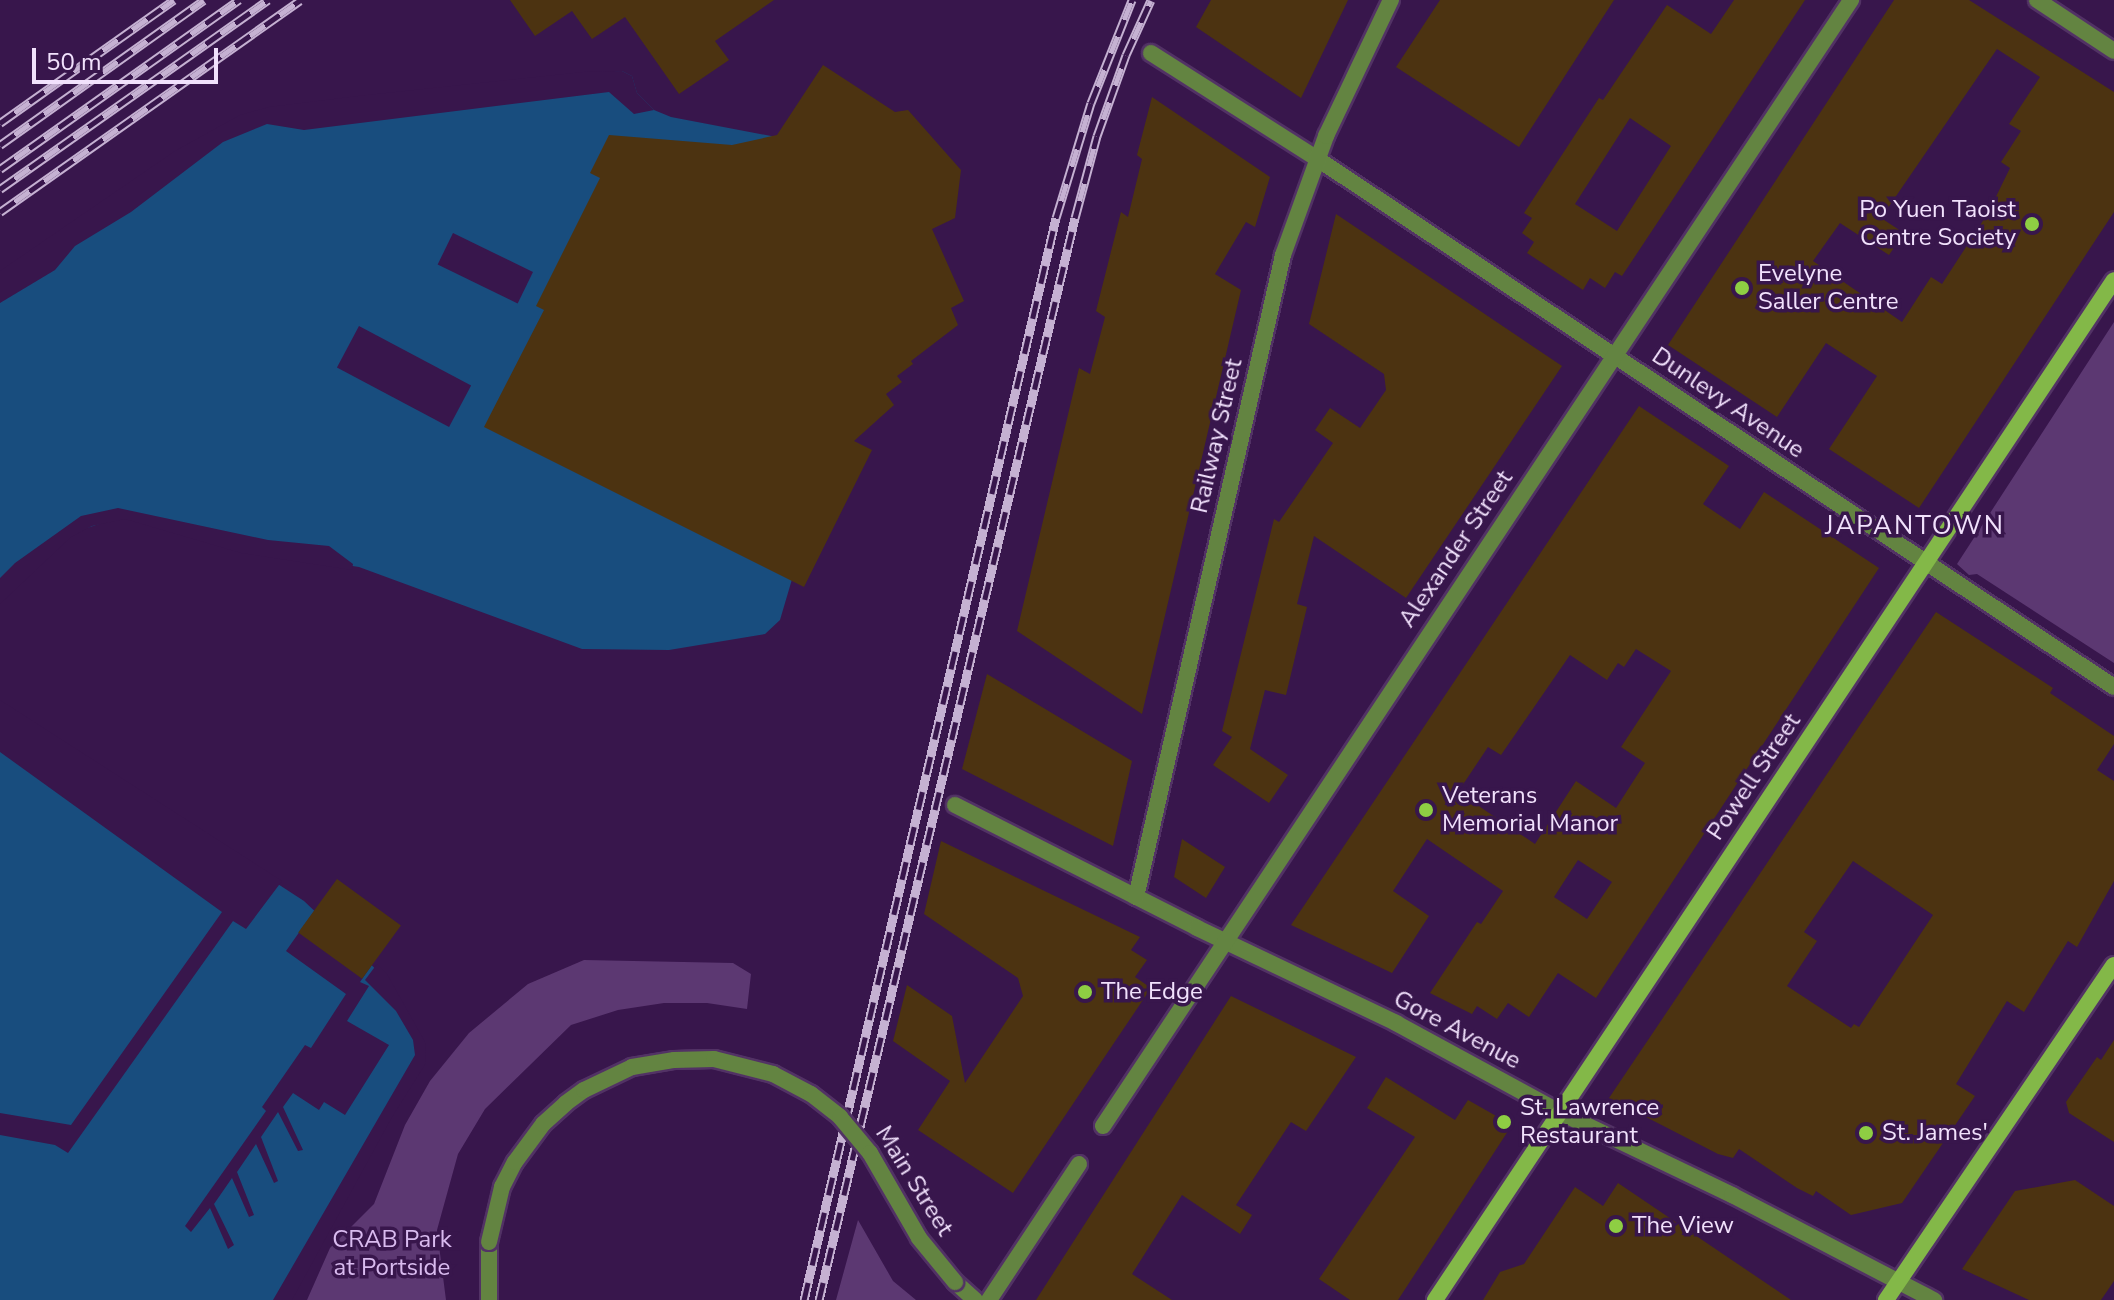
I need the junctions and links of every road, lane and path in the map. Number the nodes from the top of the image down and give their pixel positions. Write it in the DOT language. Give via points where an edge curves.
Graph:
graph roads {
  1 [pos="1391,0"];
  2 [pos="1851,0"];
  3 [pos="2037,0"];
  4 [pos="2114,51"];
  5 [pos="1151,53"];
  6 [pos="1316,158"];
  7 [pos="2114,280"];
  8 [pos="1613,356"];
  9 [pos="1926,563"];
  10 [pos="2114,687"];
  11 [pos="955,805"];
  12 [pos="1136,897"];
  13 [pos="1223,940"];
  14 [pos="2114,965"];
  15 [pos="1559,1112"];
  16 [pos="1103,1126"];
  17 [pos="1079,1164"];
  18 [pos="1898,1282"];
  19 [pos="489,1300"];
  20 [pos="975,1300"];
  21 [pos="989,1300"];
  22 [pos="1435,1300"];
  23 [pos="1886,1300"];
  24 [pos="1934,1300"];
  1 -- 6 [label="street, Railway Street"];
  2 -- 8 [label="street, Alexander Street"];
  3 -- 4 [label="street"];
  5 -- 6 [label="street, Dunlevy Avenue"];
  6 -- 8 [label="street, Dunlevy Avenue"];
  6 -- 12 [label="street, Railway Street" via="1283,255"];
  7 -- 9 [label="main road, Powell Street"];
  8 -- 9 [label="street, Dunlevy Avenue"];
  8 -- 13 [label="street, Alexander Street"];
  9 -- 10 [label="street, Dunlevy Avenue"];
  9 -- 15 [label="main road, Powell Street"];
  11 -- 12 [label="street, Gore Avenue"];
  12 -- 13 [label="street, Gore Avenue"];
  13 -- 15 [label="street, Gore Avenue" via="1396,1023"];
  13 -- 16 [label="street, Alexander Street"];
  14 -- 18 [label="main road"];
  15 -- 18 [label="street, Gore Avenue"];
  15 -- 22 [label="main road, Powell Street"];
  17 -- 21 [label="street"];
  18 -- 23 [label="main road"];
  18 -- 24 [label="street, Gore Avenue"];
  19 -- 20 [label="street, Main Street, bridge" via="489,1242 498,1199 515,1162 543,1124 584,1090 632,1067 714,1059 773,1074 840,1117 870,1153 935,1261"];
}
